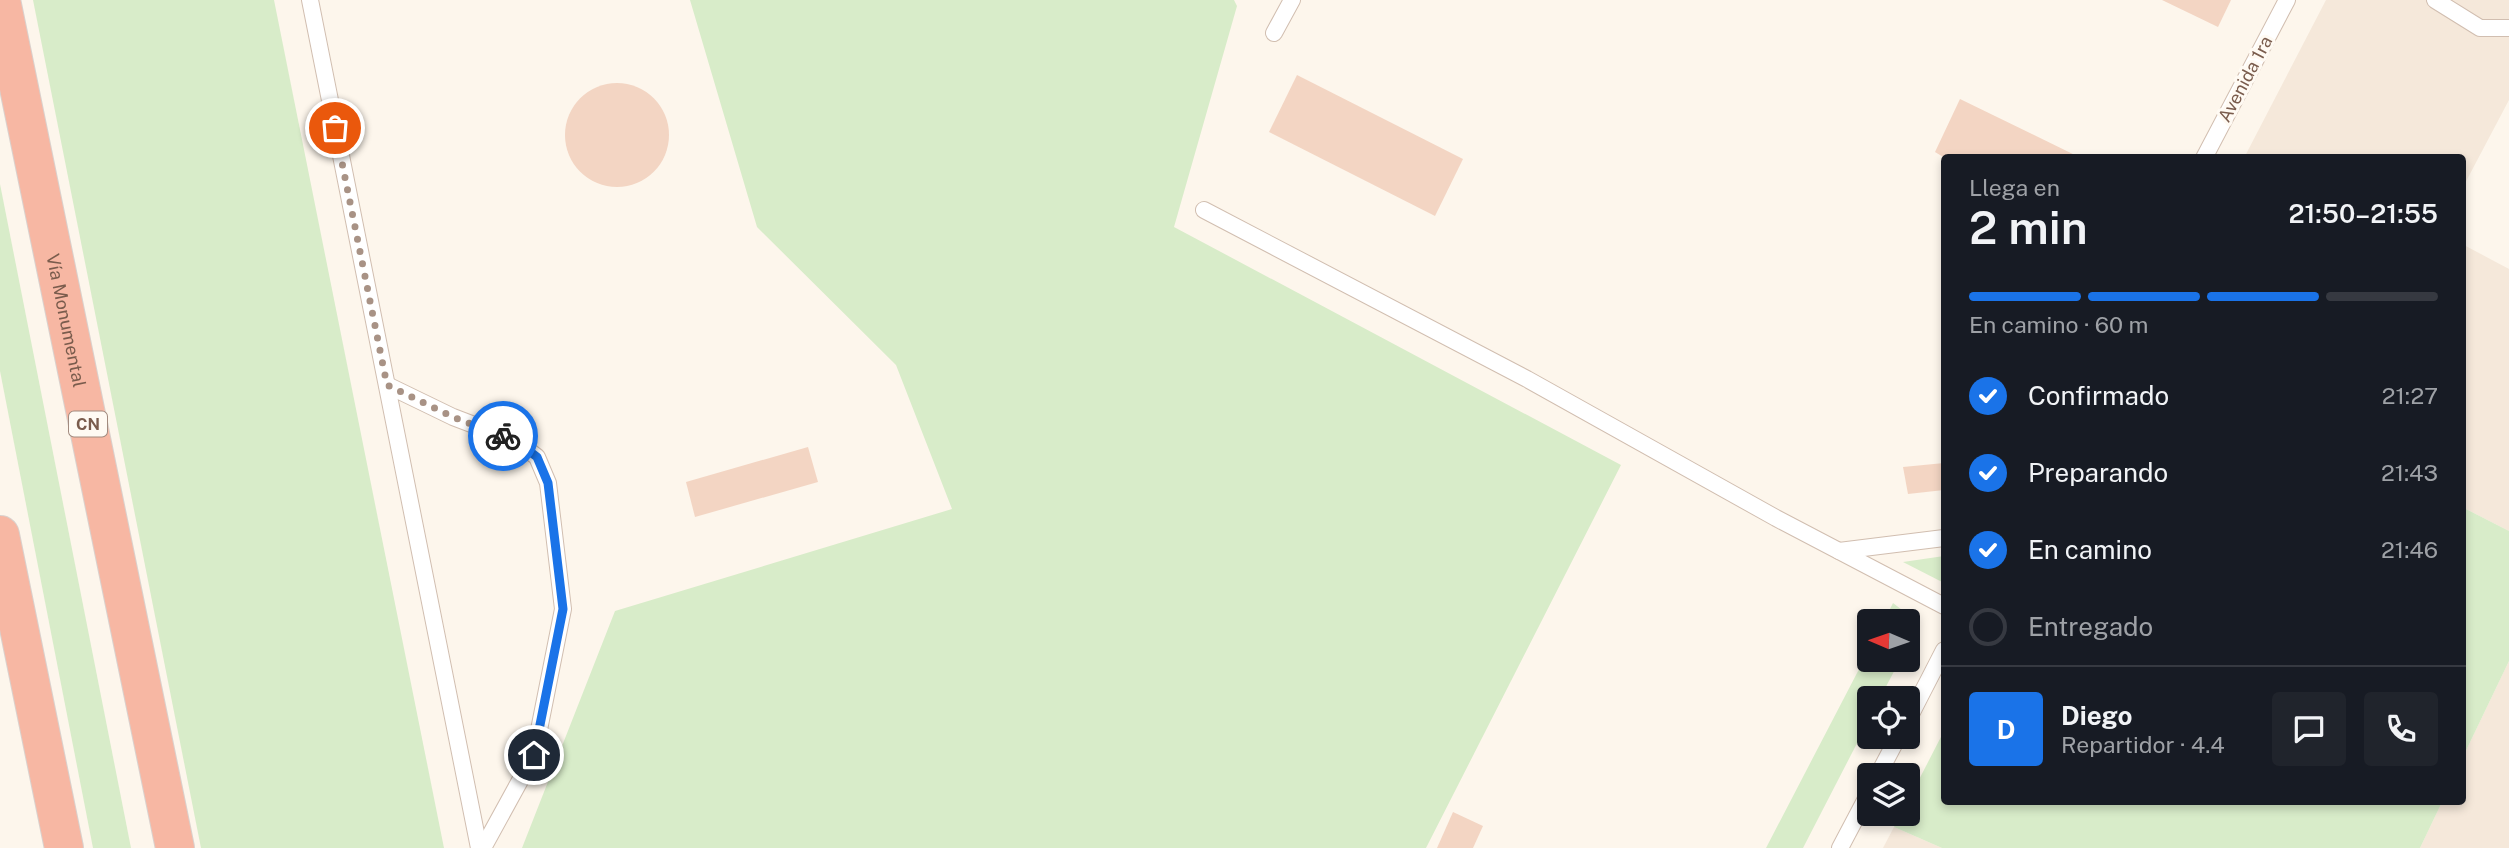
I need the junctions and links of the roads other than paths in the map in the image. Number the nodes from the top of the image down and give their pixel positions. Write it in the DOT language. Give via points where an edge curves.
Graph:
graph roads {
  1 [pos="1,0"];
  2 [pos="310,0"];
  3 [pos="1292,0"];
  4 [pos="2287,0"];
  5 [pos="2435,0"];
  6 [pos="2509,28"];
  7 [pos="1274,33"];
  8 [pos="2206,154"];
  9 [pos="1204,210"];
  10 [pos="387,385"];
  11 [pos="0,535"];
  12 [pos="1941,538"];
  13 [pos="1839,551"];
  14 [pos="1941,604"];
  15 [pos="1941,656"];
  16 [pos="1920,697"];
  17 [pos="1857,816"];
  18 [pos="64,848"];
  19 [pos="176,848"];
  20 [pos="481,848"];
  21 [pos="1840,848"];
  1 -- 19 [label="highway, Vía Monumental / CN"];
  2 -- 10 [label="lane"];
  3 -- 7 [label="lane"];
  4 -- 8 [label="lane, Avenida 1ra"];
  5 -- 6 [label="lane" via="2480,28"];
  9 -- 13 [label="lane" via="1527,379"];
  10 -- 20 [label="lane"];
  10 -- 20 [label="lane" via="516,441 537,457 548,483 563,609 534,755"];
  11 -- 18 [label="highway"];
  12 -- 13 [label="lane"];
  13 -- 14 [label="lane"];
  15 -- 16 [label="lane"];
  17 -- 21 [label="lane"];
}
